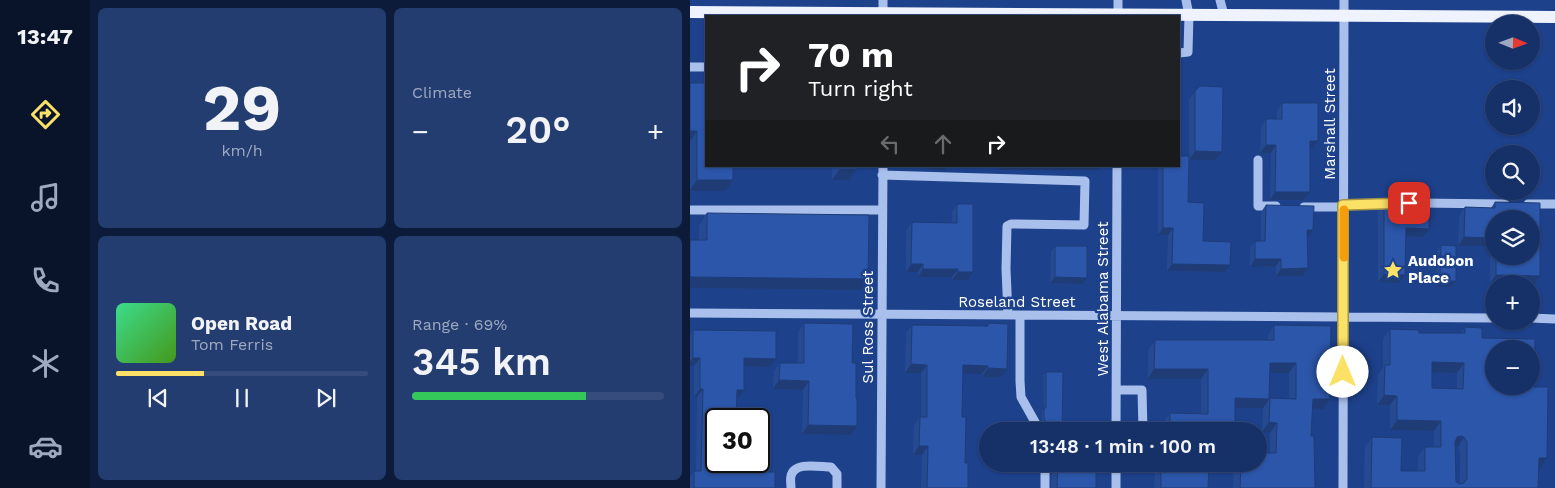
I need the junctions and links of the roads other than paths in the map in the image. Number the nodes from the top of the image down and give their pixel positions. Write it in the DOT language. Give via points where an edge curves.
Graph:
graph roads {
  1 [pos="1118,0"];
  2 [pos="1186,0"];
  3 [pos="1220,0"];
  4 [pos="1344,0"];
  5 [pos="883,10"];
  6 [pos="690,12"];
  7 [pos="1189,14"];
  8 [pos="1014,15"];
  9 [pos="1118,15"];
  10 [pos="1224,15"];
  11 [pos="1344,15"];
  12 [pos="1555,17"];
  13 [pos="1180,53"];
  14 [pos="690,67"];
  15 [pos="705,67"];
  16 [pos="1258,160"];
  17 [pos="1118,167"];
  18 [pos="882,171"];
  19 [pos="1555,204"];
  20 [pos="1344,206"];
  21 [pos="690,210"];
  22 [pos="882,210"];
  23 [pos="690,314"];
  24 [pos="882,315"];
  25 [pos="1008,315"];
  26 [pos="1020,316"];
  27 [pos="1117,316"];
  28 [pos="1343,318"];
  29 [pos="1485,318"];
  30 [pos="1540,318"];
  31 [pos="1555,319"];
  32 [pos="1116,390"];
  33 [pos="1035,422"];
  34 [pos="1116,422"];
  35 [pos="1142,422"];
  36 [pos="1044,472"];
  37 [pos="1116,472"];
  38 [pos="791,488"];
  39 [pos="837,488"];
  40 [pos="881,488"];
  41 [pos="1045,488"];
  42 [pos="1116,488"];
  43 [pos="1343,488"];
  1 -- 9 [label="street"];
  2 -- 7 [label="street"];
  3 -- 10 [label="street"];
  4 -- 11 [label="street, Marshall Street"];
  5 -- 6 [label="main road"];
  5 -- 8 [label="main road"];
  7 -- 9 [label="main road"];
  7 -- 10 [label="main road"];
  7 -- 13 [label="street" via="1188,52"];
  8 -- 9 [label="main road"];
  10 -- 11 [label="main road"];
  11 -- 12 [label="main road"];
  11 -- 20 [label="street, Marshall Street"];
  14 -- 15 [label="street"];
  16 -- 20 [label="street" via="1258,206"];
  17 -- 27 [label="street, West Alabama Street"];
  18 -- 22 [label="street, Sul Ross Street"];
  18 -- 25 [label="street" via="1085,181 1084,225 1007,226"];
  19 -- 20 [label="street"];
  20 -- 28 [label="street, Marshall Street"];
  21 -- 22 [label="street"];
  22 -- 24 [label="street, Sul Ross Street"];
  23 -- 24 [label="street, Roseland Street"];
  24 -- 25 [label="street, Roseland Street"];
  24 -- 40 [label="street, Sul Ross Street"];
  25 -- 26 [label="street, Roseland Street"];
  26 -- 27 [label="street, Roseland Street"];
  26 -- 33 [label="street" via="1021,397"];
  27 -- 28 [label="street, Roseland Street"];
  27 -- 32 [label="street, West Alabama Street"];
  28 -- 29 [label="street, Roseland Street"];
  28 -- 43 [label="street, Marshall Street"];
  30 -- 31 [label="street"];
  32 -- 34 [label="street, West Alabama Street"];
  32 -- 35 [label="street" via="1142,390"];
  36 -- 41 [label="street"];
  37 -- 42 [label="street"];
  38 -- 39 [label="street" via="794,469 831,467 837,474"];
}
